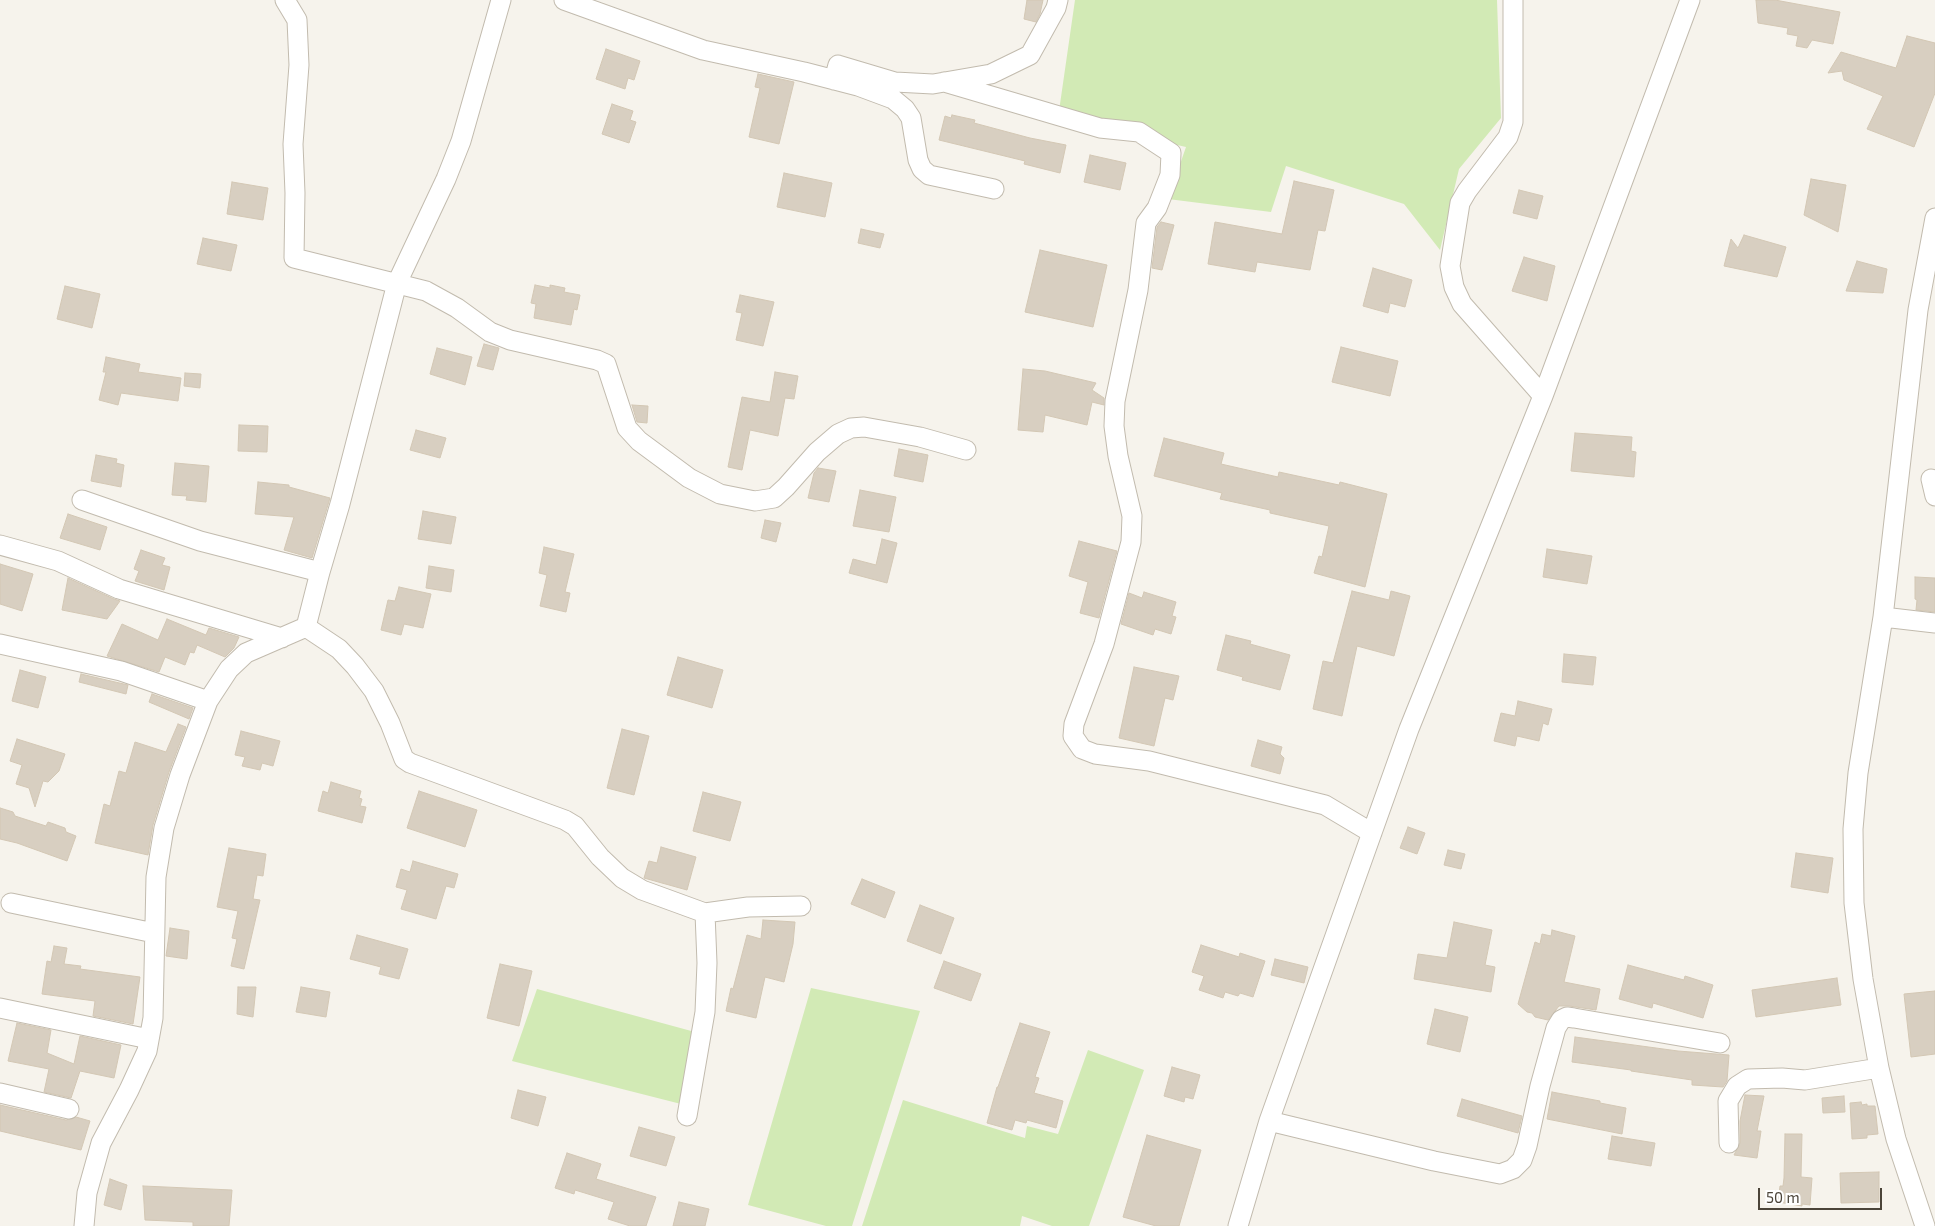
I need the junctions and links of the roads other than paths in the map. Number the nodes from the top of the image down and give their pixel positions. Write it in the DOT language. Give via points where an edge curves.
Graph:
graph roads {
  1 [pos="285,0"];
  2 [pos="501,0"];
  3 [pos="564,0"];
  4 [pos="1058,0"];
  5 [pos="1513,0"];
  6 [pos="1690,0"];
  7 [pos="834,80"];
  8 [pos="944,82"];
  9 [pos="994,189"];
  10 [pos="1935,218"];
  11 [pos="398,283"];
  12 [pos="1543,396"];
  13 [pos="966,450"];
  14 [pos="82,500"];
  15 [pos="0,545"];
  16 [pos="320,572"];
  17 [pos="1884,617"];
  18 [pos="1935,623"];
  19 [pos="306,627"];
  20 [pos="282,638"];
  21 [pos="0,644"];
  22 [pos="208,701"];
  23 [pos="1372,833"];
  24 [pos="11,903"];
  25 [pos="801,906"];
  26 [pos="705,913"];
  27 [pos="154,933"];
  28 [pos="0,1008"];
  29 [pos="149,1039"];
  30 [pos="1720,1043"];
  31 [pos="1879,1068"];
  32 [pos="0,1092"];
  33 [pos="69,1109"];
  34 [pos="687,1116"];
  35 [pos="1269,1121"];
  36 [pos="1729,1143"];
  37 [pos="84,1226"];
  38 [pos="1238,1226"];
  39 [pos="1925,1226"];
  1 -- 11 [label="street" via="297,20 299,65 293,144 294,258"];
  2 -- 11 [label="street" via="461,141"];
  3 -- 7 [label="street" via="703,50"];
  4 -- 8 [label="street" via="1030,55 991,74"];
  5 -- 12 [label="street" via="1513,122 1508,137 1460,203 1450,266 1454,287 1462,304"];
  6 -- 12 [label="street"];
  7 -- 8 [label="street" via="838,65 895,82"];
  7 -- 9 [label="street" via="893,99 905,108 911,118 918,160 929,175"];
  8 -- 23 [label="street" via="1100,128 1139,132 1170,152 1170,175 1157,208 1146,223 1138,290 1115,401 1118,456 1132,516 1131,542 1106,636 1074,724 1073,736 1082,749 1095,754 1150,761 1325,805"];
  10 -- 17 [label="street" via="1918,310"];
  11 -- 13 [label="street" via="441,297 490,332 510,340 606,364 627,428 639,441 690,478 720,494 754,502 774,498 817,452 838,434 851,428 864,427 920,437"];
  11 -- 16 [label="street"];
  12 -- 23 [label="street" via="1409,729"];
  14 -- 16 [label="street" via="200,541"];
  15 -- 20 [label="street" via="58,561 119,589"];
  16 -- 19 [label="street"];
  17 -- 18 [label="street"];
  17 -- 31 [label="street" via="1858,773 1853,829 1854,903"];
  19 -- 20 [label="street"];
  19 -- 26 [label="street" via="338,649 374,691 404,759 564,820 575,826 622,878 642,890"];
  20 -- 22 [label="street" via="246,653 228,669"];
  21 -- 22 [label="street" via="121,671"];
  22 -- 27 [label="street" via="164,828 156,877"];
  23 -- 35 [label="street"];
  24 -- 27 [label="street"];
  25 -- 26 [label="street" via="748,907"];
  26 -- 34 [label="street" via="705,1012"];
  27 -- 29 [label="street" via="153,1018"];
  28 -- 29 [label="street"];
  29 -- 37 [label="street" via="129,1090 101,1143 88,1194"];
  30 -- 35 [label="street" via="1574,1018 1561,1020 1540,1086 1528,1146 1522,1160 1513,1169 1500,1174"];
  31 -- 36 [label="street" via="1805,1080 1748,1079 1737,1086 1728,1101"];
  31 -- 39 [label="street" via="1899,1148"];
  32 -- 33 [label="street"];
  35 -- 38 [label="street"];
}
